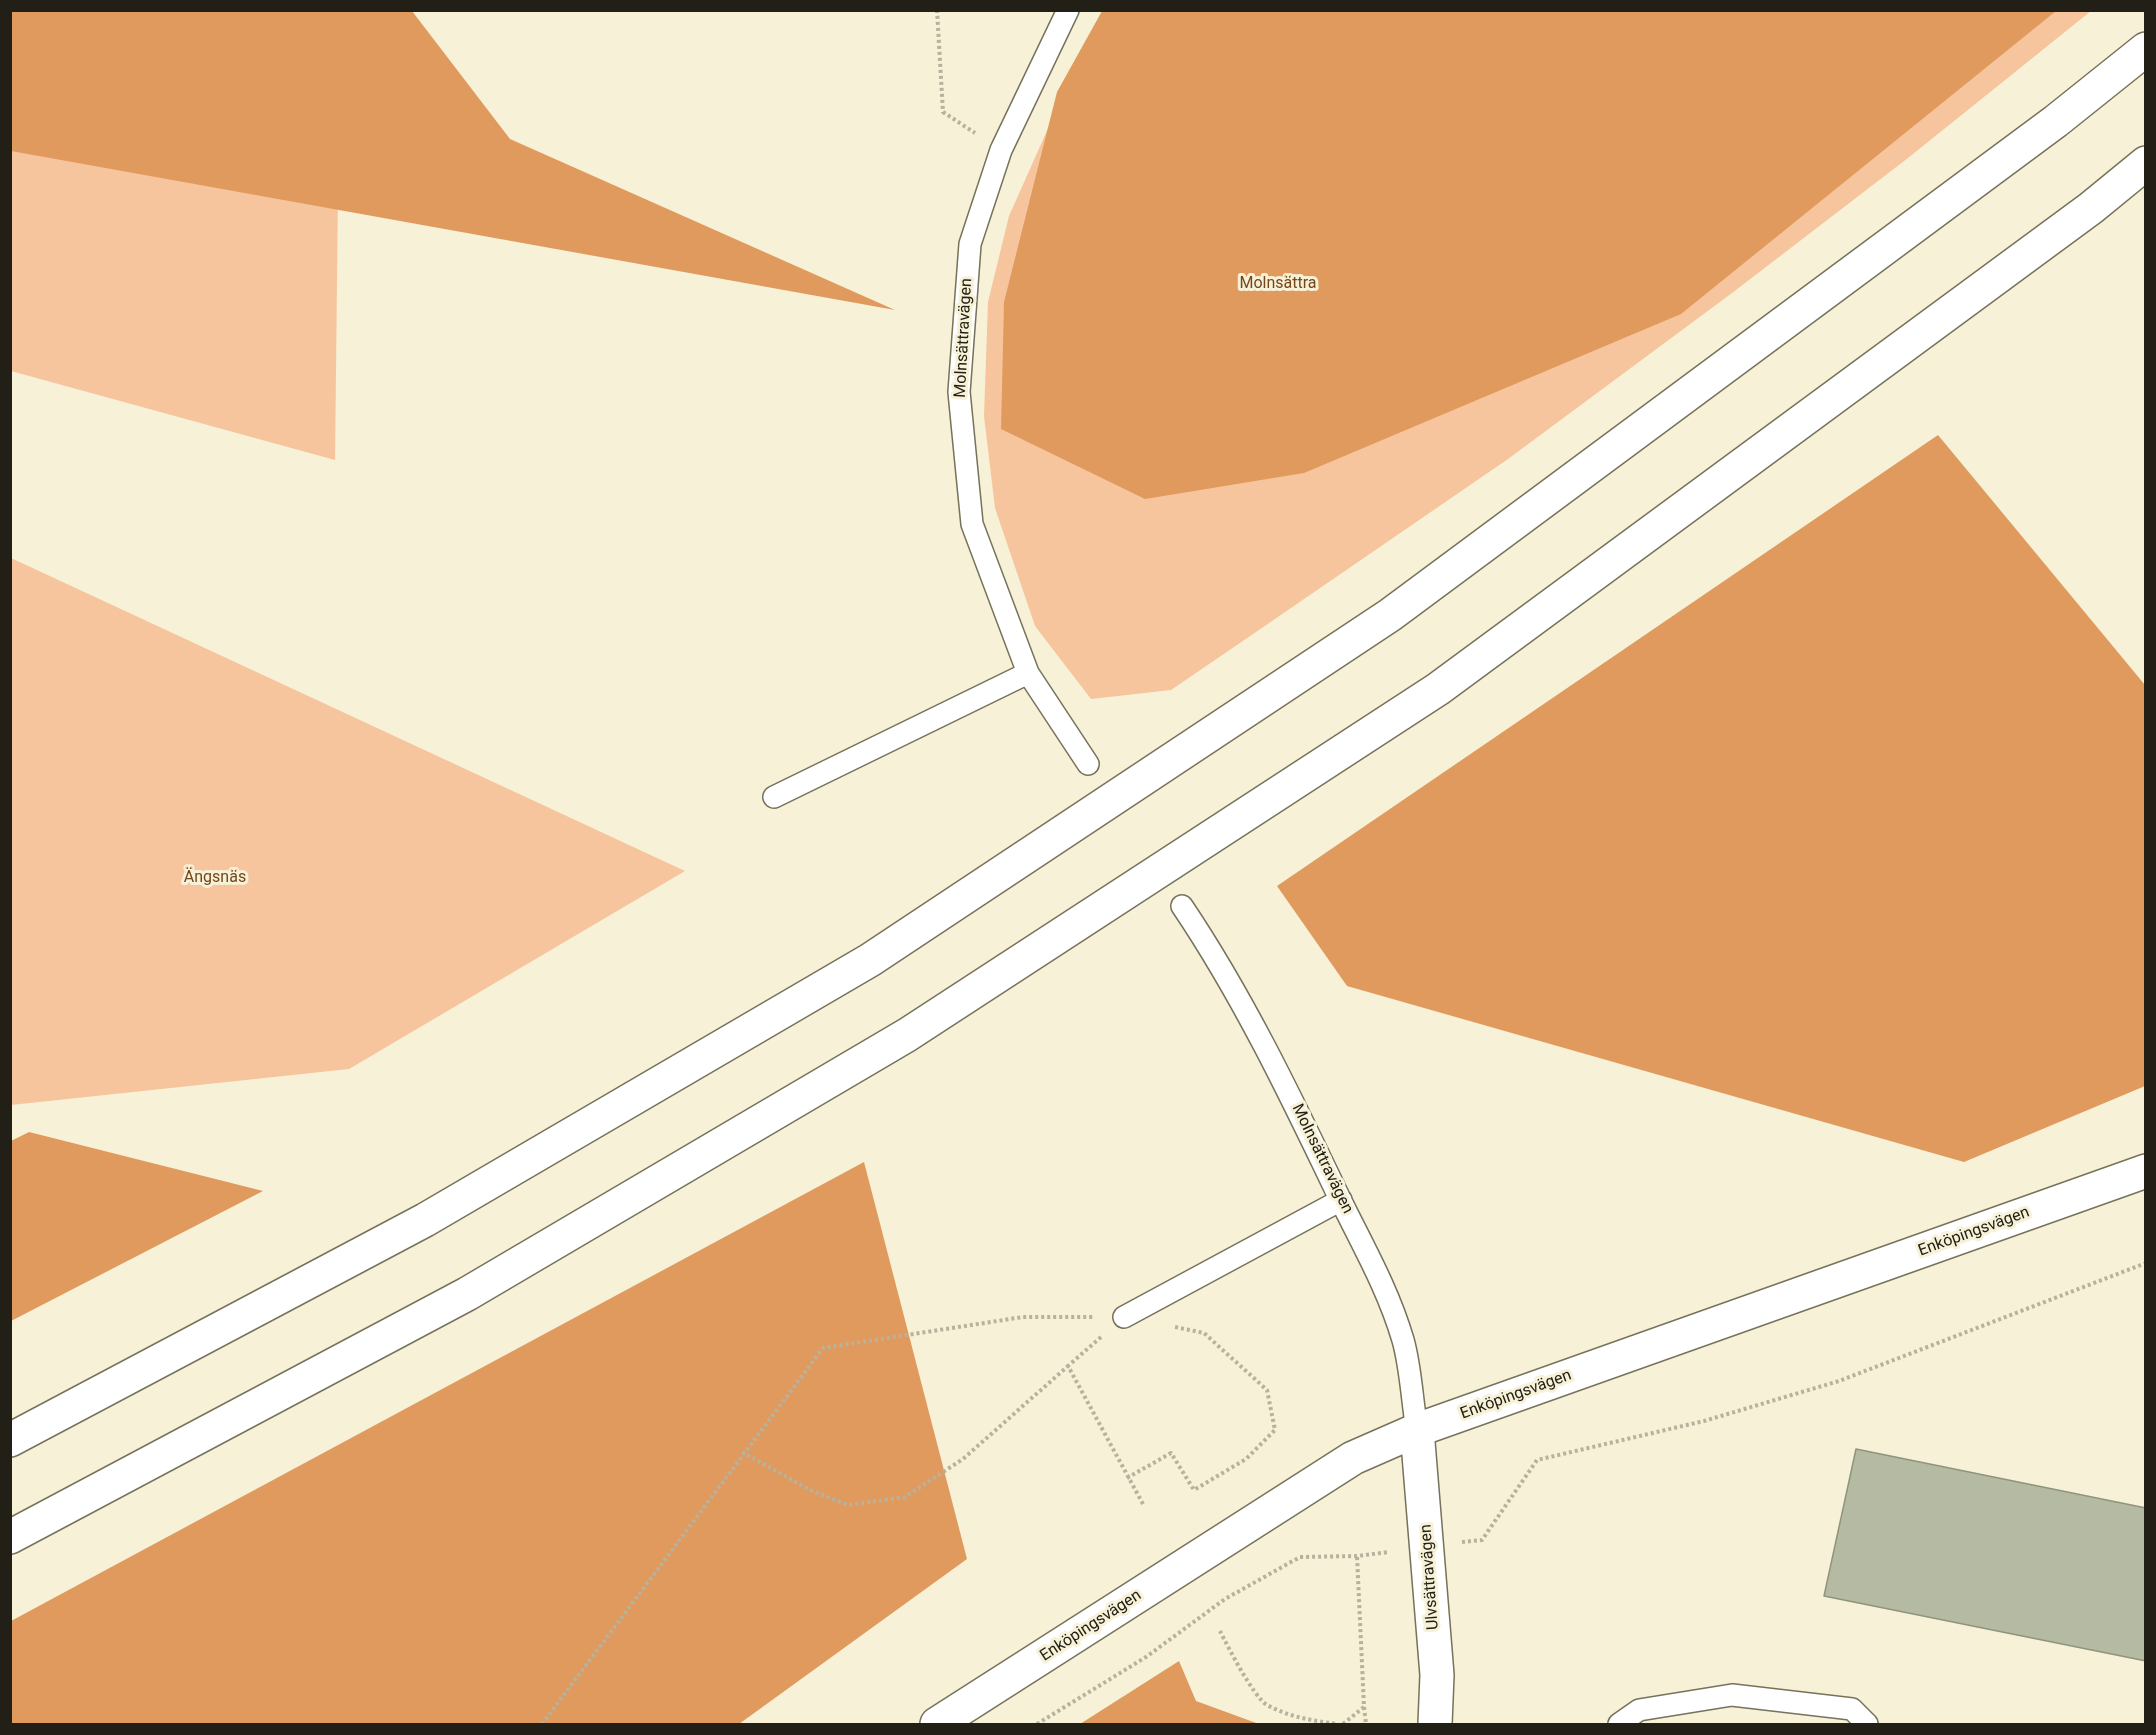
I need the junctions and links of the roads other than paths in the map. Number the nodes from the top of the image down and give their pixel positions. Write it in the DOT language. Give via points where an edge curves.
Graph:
graph roads {
  1 [pos="1068,10"];
  2 [pos="2145,49"];
  3 [pos="2145,163"];
  4 [pos="1028,673"];
  5 [pos="1088,764"];
  6 [pos="774,797"];
  7 [pos="1182,906"];
  8 [pos="2145,1171"];
  9 [pos="1341,1200"];
  10 [pos="1124,1317"];
  11 [pos="1417,1430"];
  12 [pos="10,1440"];
  13 [pos="10,1537"];
  14 [pos="937,1725"];
  15 [pos="1435,1725"];
  16 [pos="1619,1725"];
  17 [pos="1868,1725"];
  1 -- 4 [label="lane, Molnsättravägen" via="1001,150 970,244 959,393 972,524"];
  2 -- 12 [label="main road" via="2056,121 1390,615 870,960 425,1220"];
  3 -- 13 [label="main road" via="2091,208 1438,689 917,1028 467,1294"];
  4 -- 5 [label="lane, Molnsättravägen"];
  4 -- 6 [label="lane"];
  7 -- 9 [label="lane, Molnsättravägen" via="1262,1041"];
  8 -- 11 [label="main road, Enköpingsvägen"];
  9 -- 10 [label="lane"];
  9 -- 11 [label="lane, Molnsättravägen" via="1375,1265 1404,1341"];
  11 -- 14 [label="main road, Enköpingsvägen" via="1353,1458"];
  11 -- 15 [label="main road, Ulvsättravägen" via="1437,1675"];
  16 -- 17 [label="lane" via="1639,1710 1732,1695 1852,1709"];
}
